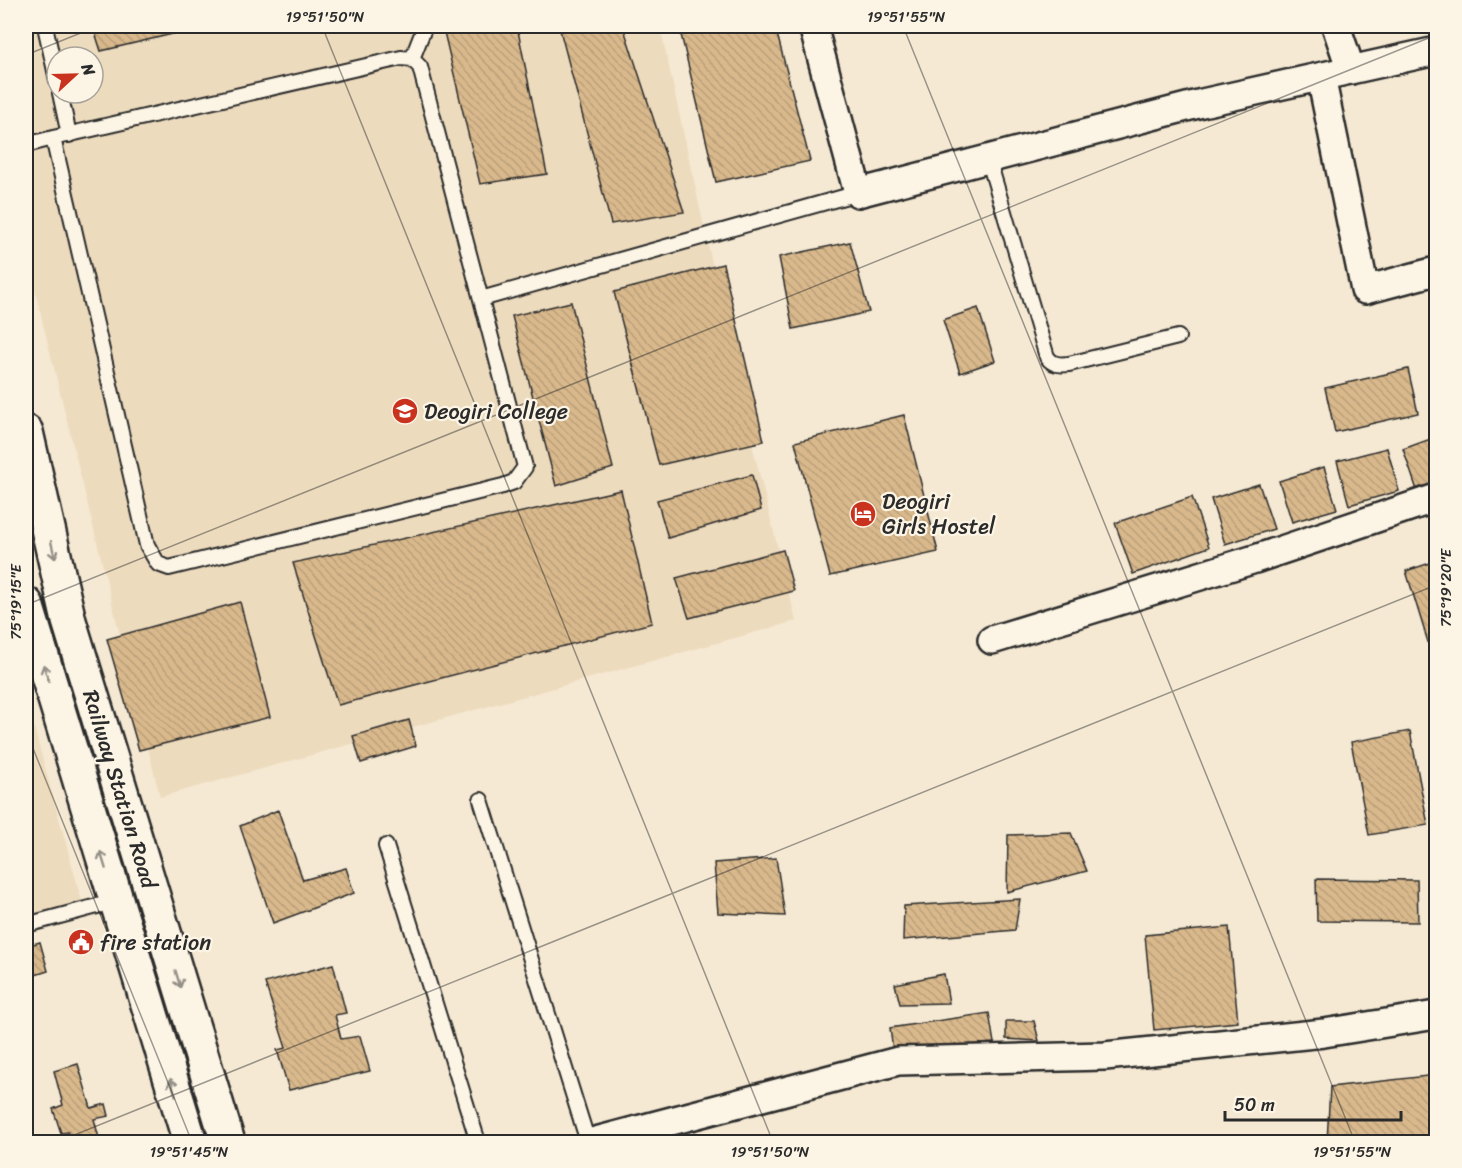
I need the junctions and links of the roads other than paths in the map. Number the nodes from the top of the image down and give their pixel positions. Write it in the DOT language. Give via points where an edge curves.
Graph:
graph roads {
  1 [pos="45,26"];
  2 [pos="425,26"];
  3 [pos="813,26"];
  4 [pos="1336,26"];
  5 [pos="49,45"];
  6 [pos="1437,51"];
  7 [pos="412,59"];
  8 [pos="1351,70"];
  9 [pos="1321,77"];
  10 [pos="63,105"];
  11 [pos="69,135"];
  12 [pos="53,138"];
  13 [pos="26,145"];
  14 [pos="988,158"];
  15 [pos="858,193"];
  16 [pos="1437,271"];
  17 [pos="481,299"];
  18 [pos="1178,337"];
  19 [pos="26,432"];
  20 [pos="1437,498"];
  21 [pos="34,508"];
  22 [pos="26,604"];
  23 [pos="992,640"];
  24 [pos="481,800"];
  25 [pos="386,846"];
  26 [pos="116,901"];
  27 [pos="26,925"];
  28 [pos="1437,1015"];
  29 [pos="190,1143"];
  30 [pos="228,1143"];
  31 [pos="478,1143"];
  32 [pos="590,1143"];
  1 -- 5 [label="lane"];
  2 -- 7 [label="lane"];
  3 -- 15 [label="street"];
  4 -- 8 [label="street"];
  6 -- 8 [label="street"];
  7 -- 11 [label="lane" via="401,58"];
  7 -- 17 [label="lane" via="420,67"];
  8 -- 9 [label="street"];
  9 -- 14 [label="street"];
  9 -- 16 [label="street" via="1365,290"];
  10 -- 11 [label="lane"];
  11 -- 12 [label="lane"];
  12 -- 13 [label="lane"];
  12 -- 17 [label="lane" via="147,545 158,564 169,568 514,482 525,467"];
  14 -- 15 [label="street"];
  14 -- 18 [label="lane" via="1051,362 1059,366 1070,364"];
  15 -- 17 [label="lane"];
  19 -- 21 [label="street, Railway Station Road"];
  20 -- 23 [label="street" via="1256,559"];
  21 -- 30 [label="street, Railway Station Road, one-way"];
  26 -- 22 [label="street, Railway Station Road, one-way"];
  24 -- 32 [label="lane"];
  25 -- 31 [label="lane"];
  26 -- 27 [label="lane"];
  29 -- 26 [label="street, Railway Station Road, one-way"];
  28 -- 32 [label="street" via="1324,1033 1105,1056 898,1061"];
}
